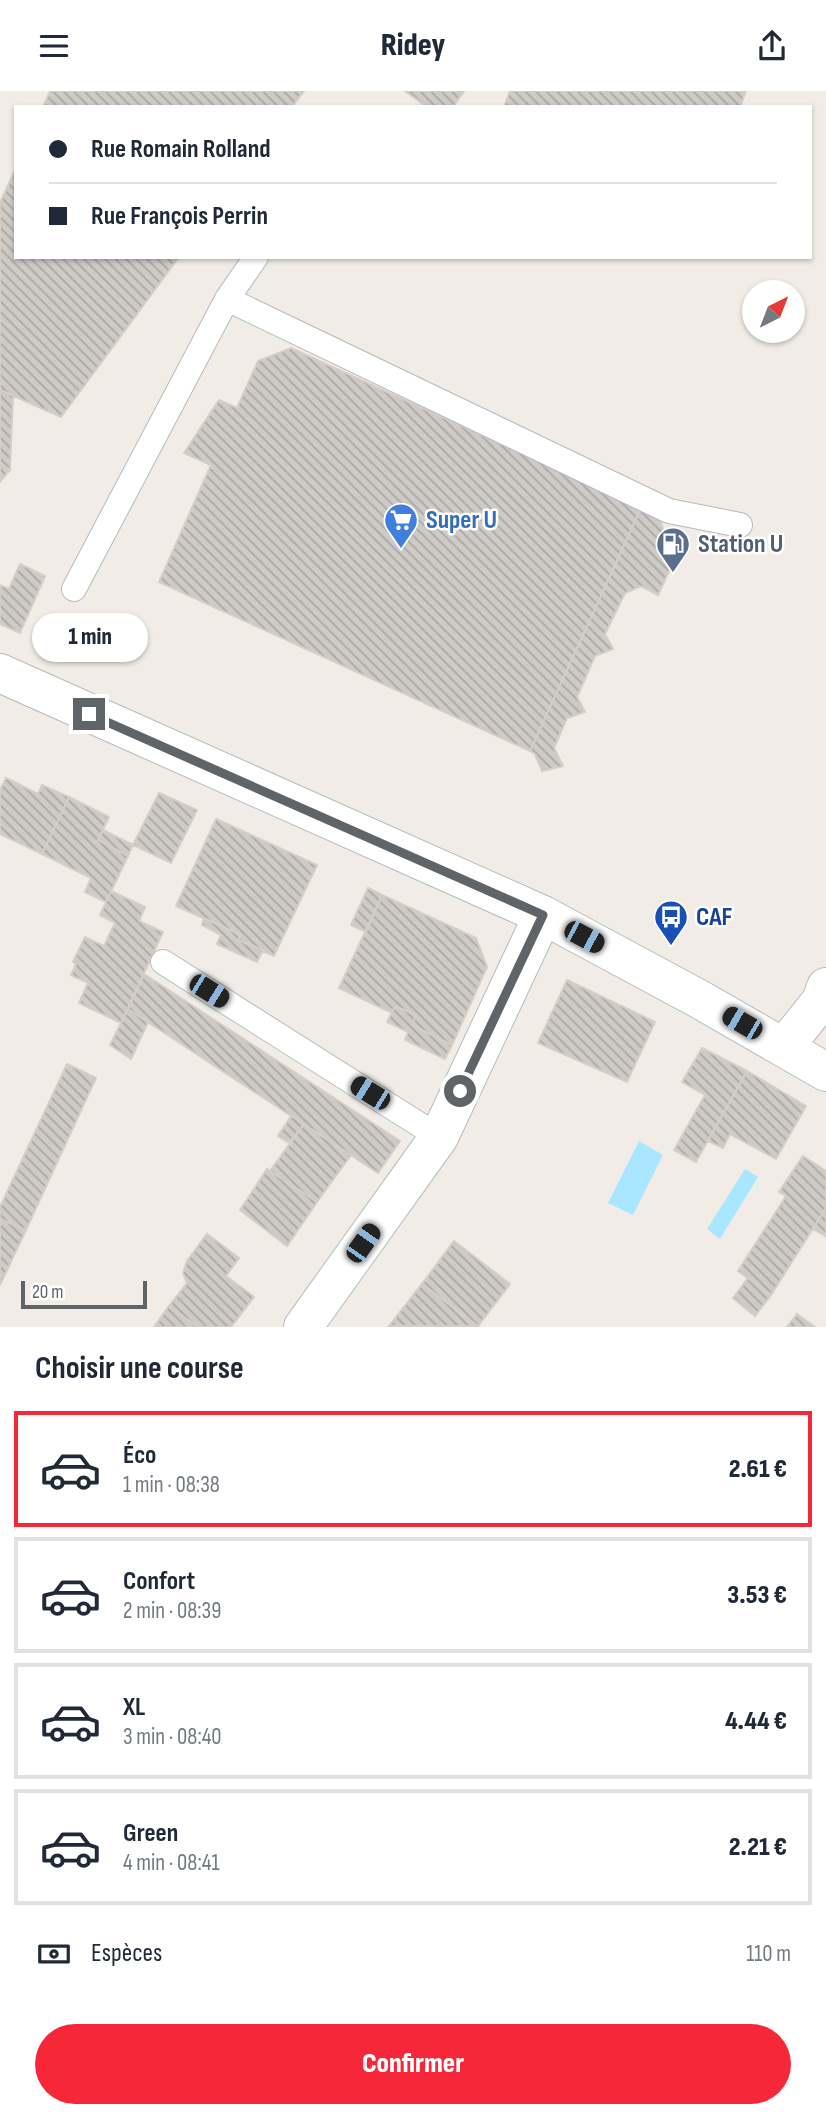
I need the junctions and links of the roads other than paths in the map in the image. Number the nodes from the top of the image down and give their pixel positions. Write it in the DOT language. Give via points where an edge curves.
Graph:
graph roads {
  1 [pos="255,259"];
  2 [pos="227,299"];
  3 [pos="740,525"];
  4 [pos="74,589"];
  5 [pos="0,674"];
  6 [pos="543,915"];
  7 [pos="163,962"];
  8 [pos="826,987"];
  9 [pos="784,1047"];
  10 [pos="826,1072"];
  11 [pos="439,1137"];
  12 [pos="303,1327"];
  1 -- 2 [label="lane"];
  2 -- 3 [label="lane" via="669,511"];
  2 -- 4 [label="lane"];
  5 -- 6 [label="main road"];
  6 -- 9 [label="main road"];
  6 -- 11 [label="main road"];
  7 -- 11 [label="lane"];
  8 -- 9 [label="main road" via="821,1001"];
  9 -- 10 [label="main road"];
  11 -- 12 [label="main road"];
}
